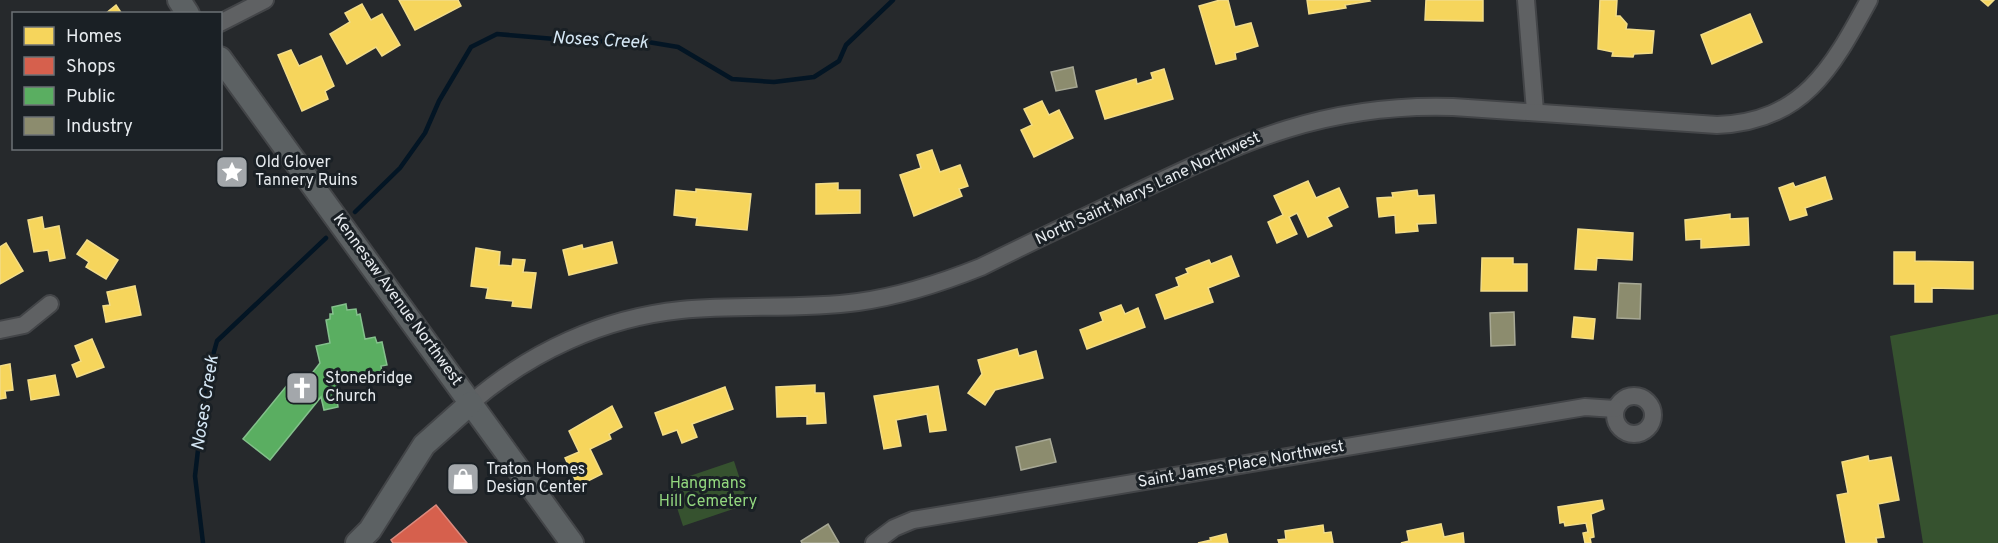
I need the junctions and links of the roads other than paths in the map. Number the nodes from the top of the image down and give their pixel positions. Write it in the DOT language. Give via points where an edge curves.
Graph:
graph roads {
  1 [pos="265,0"];
  2 [pos="1526,0"];
  3 [pos="1869,0"];
  4 [pos="222,22"];
  5 [pos="222,61"];
  6 [pos="1535,111"];
  7 [pos="50,304"];
  8 [pos="0,330"];
  9 [pos="471,403"];
  10 [pos="1615,409"];
  11 [pos="357,543"];
  12 [pos="572,543"];
  13 [pos="874,543"];
  1 -- 4 [label="street"];
  2 -- 6 [label="street"];
  3 -- 6 [label="street, North Saint Marys Lane Northwest" via="1824,75 1797,101 1766,117 1717,124"];
  5 -- 9 [label="street, Kennesaw Avenue Northwest"];
  6 -- 9 [label="street, North Saint Marys Lane Northwest" via="1413,106 1307,122 1227,149 949,280 861,302 682,310 620,321 554,347"];
  7 -- 8 [label="street" via="24,325"];
  9 -- 11 [label="street" via="424,445 370,530"];
  9 -- 12 [label="street, Kennesaw Avenue Northwest"];
  10 -- 13 [label="street, Saint James Place Northwest" via="1586,407 913,520"];
}
